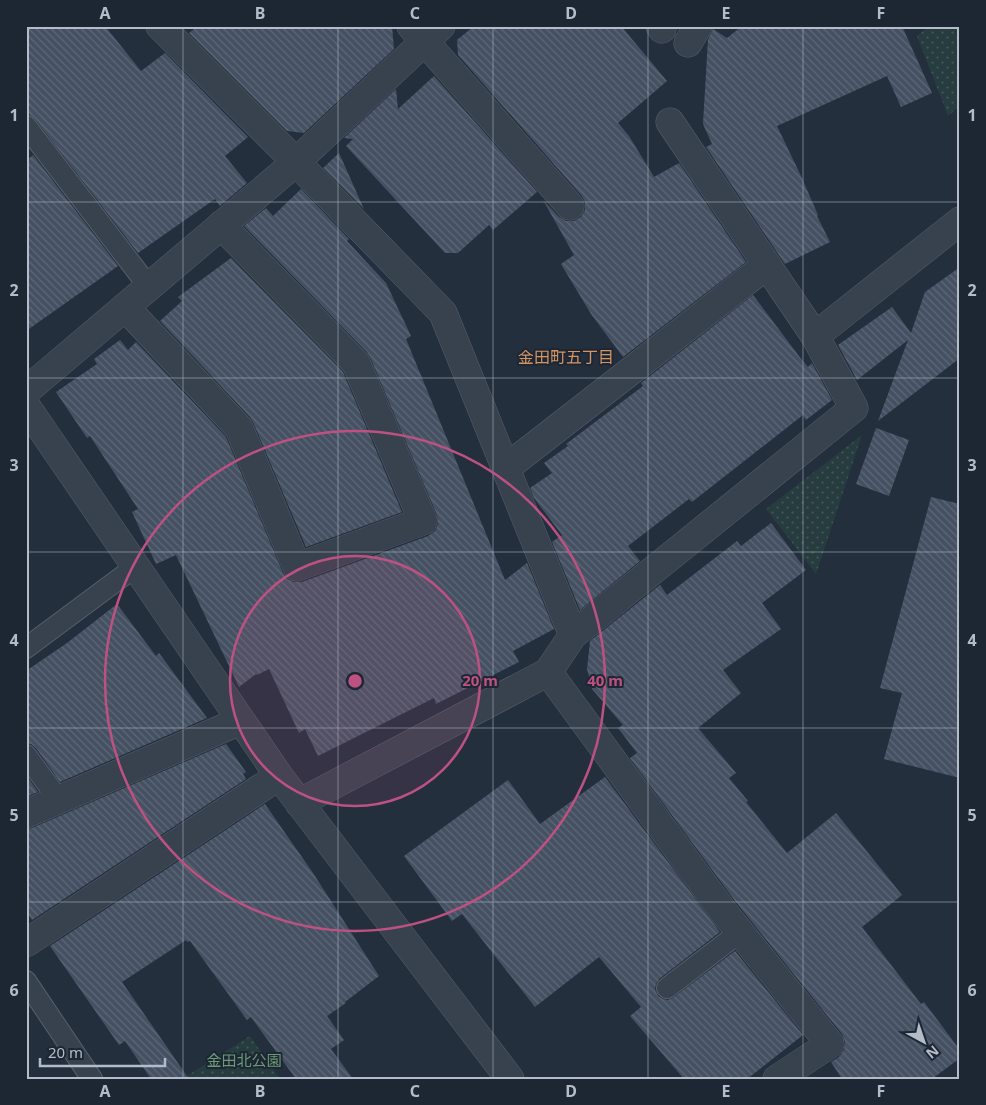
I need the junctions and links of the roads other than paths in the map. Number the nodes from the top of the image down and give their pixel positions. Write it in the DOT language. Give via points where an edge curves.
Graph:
graph roads {
  1 [pos="160,26"];
  2 [pos="426,32"];
  3 [pos="670,122"];
  4 [pos="26,126"];
  5 [pos="296,162"];
  6 [pos="570,206"];
  7 [pos="960,220"];
  8 [pos="221,225"];
  9 [pos="767,265"];
  10 [pos="149,286"];
  11 [pos="124,307"];
  12 [pos="815,336"];
  13 [pos="26,391"];
  14 [pos="26,406"];
  15 [pos="506,468"];
  16 [pos="136,566"];
  17 [pos="573,635"];
  18 [pos="26,648"];
  19 [pos="548,672"];
  20 [pos="240,721"];
  21 [pos="26,755"];
  22 [pos="279,776"];
  23 [pos="59,800"];
  24 [pos="299,803"];
  25 [pos="26,814"];
  26 [pos="740,932"];
  27 [pos="26,943"];
  28 [pos="26,981"];
  29 [pos="667,988"];
  30 [pos="92,1079"];
  31 [pos="510,1079"];
  32 [pos="777,1079"];
  1 -- 5 [label="street"];
  2 -- 5 [label="street"];
  2 -- 6 [label="street"];
  3 -- 9 [label="street"];
  4 -- 10 [label="lane"];
  5 -- 8 [label="street"];
  5 -- 15 [label="street" via="443,313"];
  7 -- 12 [label="street"];
  8 -- 10 [label="street"];
  8 -- 11 [label="street" via="356,363 423,521 297,567 239,428"];
  9 -- 12 [label="street"];
  9 -- 15 [label="street"];
  10 -- 11 [label="street"];
  11 -- 13 [label="street"];
  12 -- 17 [label="street" via="854,408"];
  14 -- 16 [label="street"];
  15 -- 17 [label="street"];
  16 -- 18 [label="lane"];
  16 -- 20 [label="street"];
  17 -- 19 [label="street"];
  19 -- 24 [label="street"];
  19 -- 26 [label="street"];
  20 -- 22 [label="street"];
  20 -- 23 [label="street"];
  21 -- 23 [label="lane"];
  22 -- 24 [label="street"];
  22 -- 27 [label="street"];
  23 -- 25 [label="street"];
  24 -- 31 [label="street"];
  26 -- 29 [label="lane"];
  26 -- 32 [label="street" via="830,1044"];
  28 -- 30 [label="lane"];
}
